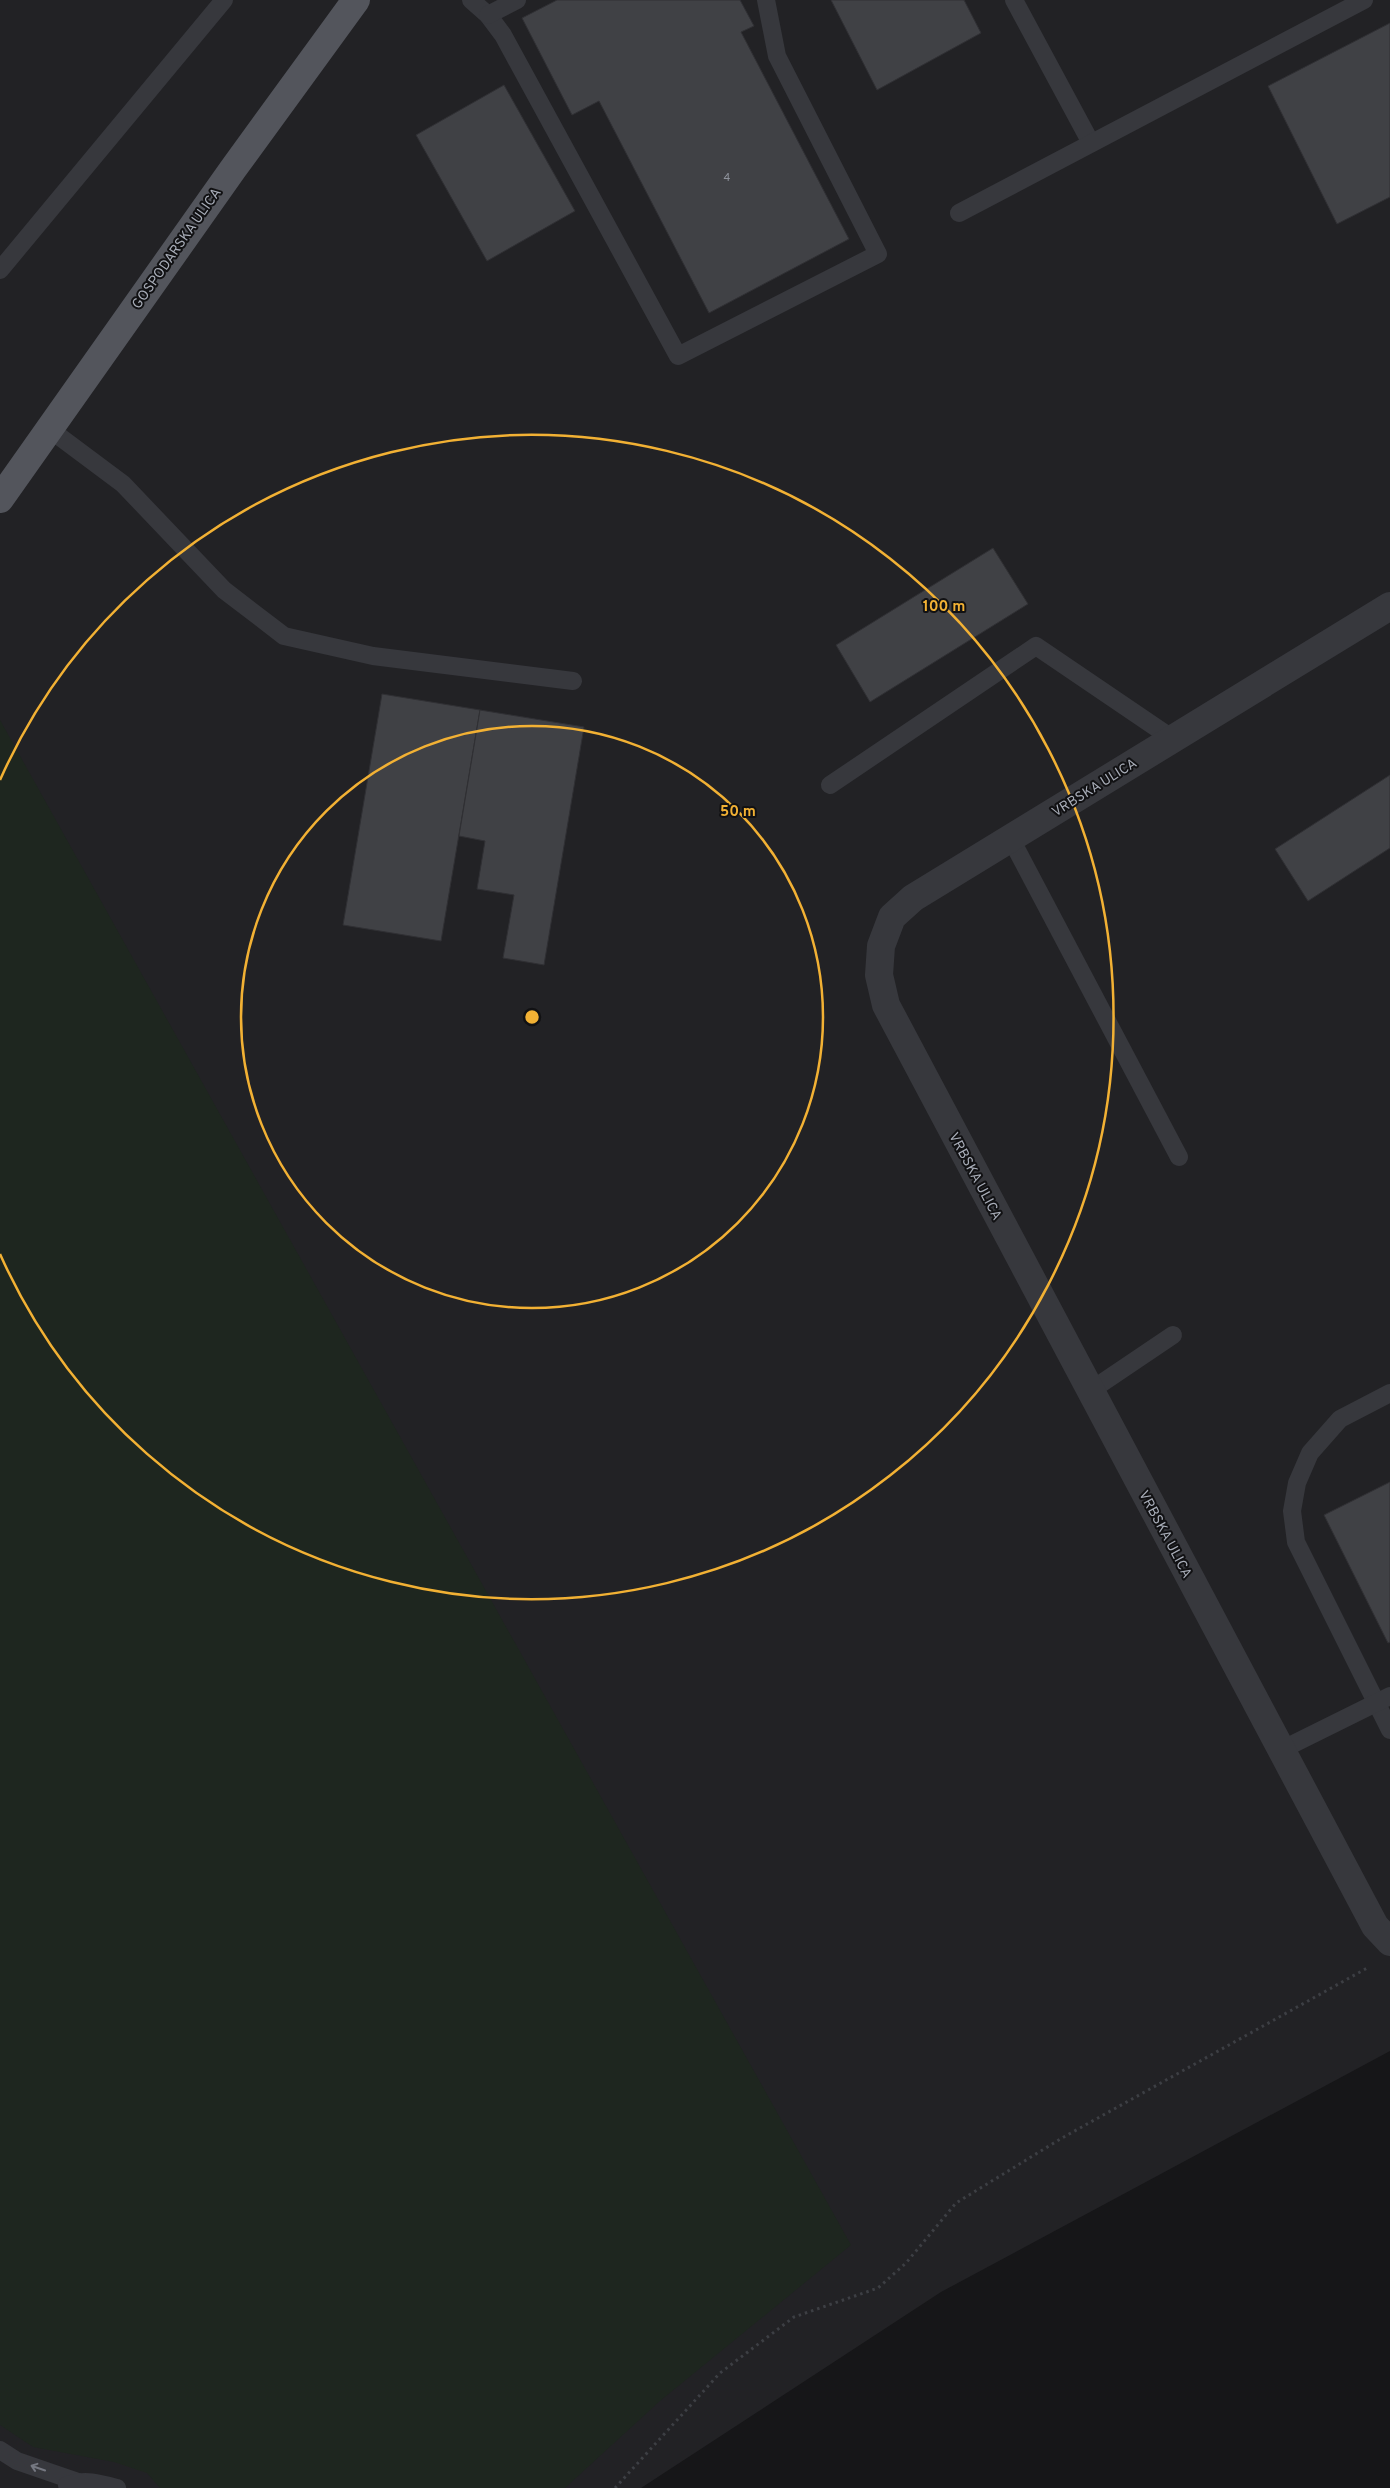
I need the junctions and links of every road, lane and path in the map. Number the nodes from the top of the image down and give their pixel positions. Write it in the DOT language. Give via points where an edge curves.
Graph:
graph roads {
  1 [pos="224,0"];
  2 [pos="356,0"];
  3 [pos="471,0"];
  4 [pos="517,0"];
  5 [pos="766,0"];
  6 [pos="1014,0"];
  7 [pos="1364,0"];
  8 [pos="1336,6"];
  9 [pos="488,15"];
  10 [pos="1091,143"];
  11 [pos="959,213"];
  12 [pos="0,270"];
  13 [pos="48,428"];
  14 [pos="0,499"];
  15 [pos="1390,606"];
  16 [pos="573,681"];
  17 [pos="1173,739"];
  18 [pos="830,785"];
  19 [pos="1011,838"];
  20 [pos="1179,1157"];
  21 [pos="1173,1335"];
  22 [pos="1090,1391"];
  23 [pos="1390,1393"];
  24 [pos="1383,1699"];
  25 [pos="1390,1730"];
  26 [pos="1281,1750"];
  27 [pos="1390,1942"];
  28 [pos="1373,1965"];
  29 [pos="0,2450"];
  30 [pos="78,2482"];
  31 [pos="59,2488"];
  32 [pos="117,2488"];
  33 [pos="614,2488"];
  1 -- 12 [label="lane"];
  2 -- 13 [label="main road, GOSPODARSKA ULICA"];
  3 -- 9 [label="lane"];
  4 -- 9 [label="lane"];
  5 -- 9 [label="lane" via="777,56 878,254 678,356 503,35"];
  6 -- 10 [label="lane"];
  7 -- 8 [label="lane"];
  8 -- 10 [label="lane"];
  10 -- 11 [label="lane"];
  13 -- 14 [label="main road, GOSPODARSKA ULICA"];
  13 -- 16 [label="lane" via="123,484 224,590 284,636 373,656"];
  15 -- 17 [label="street, VRBSKA ULICA"];
  17 -- 18 [label="lane" via="1036,646"];
  17 -- 19 [label="street, VRBSKA ULICA"];
  19 -- 20 [label="lane"];
  19 -- 22 [label="street, VRBSKA ULICA" via="914,898 892,917 881,946 879,975 886,1005"];
  21 -- 22 [label="lane"];
  22 -- 26 [label="street, VRBSKA ULICA"];
  23 -- 24 [label="lane" via="1340,1419 1310,1453 1298,1483 1292,1511 1296,1542"];
  24 -- 25 [label="lane"];
  24 -- 26 [label="lane"];
  26 -- 27 [label="street, VRBSKA ULICA" via="1375,1926"];
  28 -- 33 [label="path" via="1062,2138 956,2203 906,2264 878,2288 794,2317 720,2373"];
  30 -- 29 [label="lane, one-way" via="18,2461"];
  30 -- 31 [label="lane"];
  30 -- 32 [label="lane" via="92,2481"];
}
